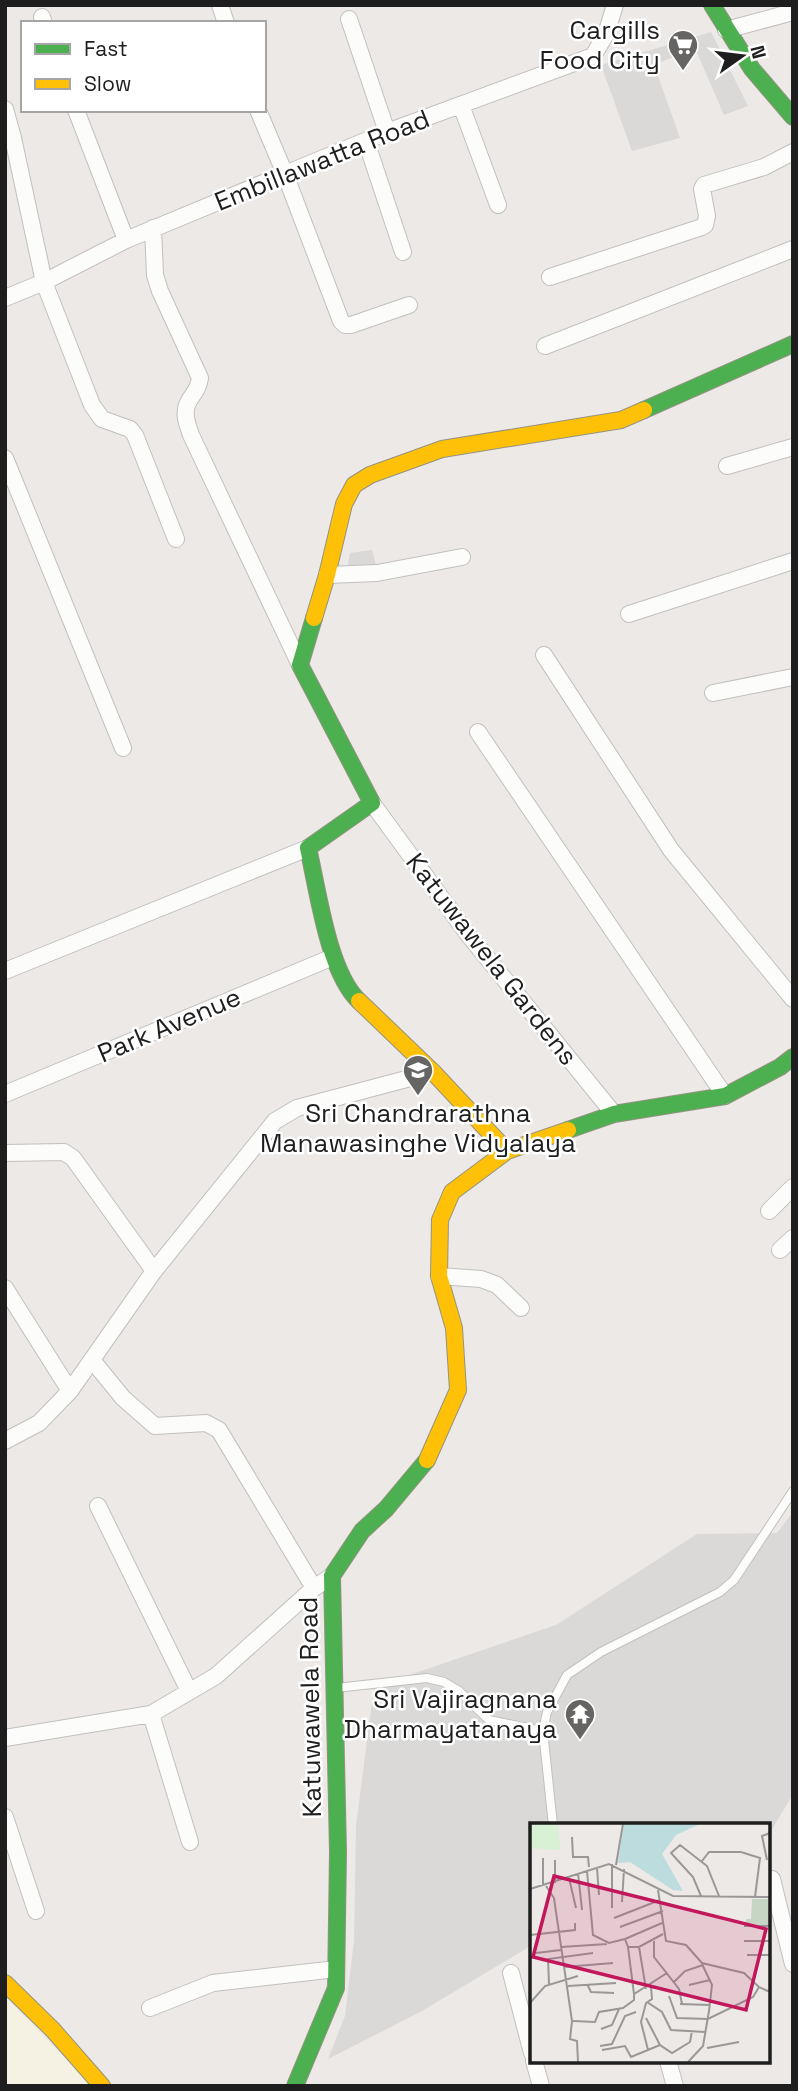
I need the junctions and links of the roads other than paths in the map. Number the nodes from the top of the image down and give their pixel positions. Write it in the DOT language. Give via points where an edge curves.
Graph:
graph roads {
  1 [pos="615,5"];
  2 [pos="712,5"];
  3 [pos="793,12"];
  4 [pos="349,19"];
  5 [pos="726,30"];
  6 [pos="461,105"];
  7 [pos="5,109"];
  8 [pos="77,112"];
  9 [pos="259,112"];
  10 [pos="793,117"];
  11 [pos="387,132"];
  12 [pos="9,139"];
  13 [pos="366,141"];
  14 [pos="793,152"];
  15 [pos="285,174"];
  16 [pos="498,205"];
  17 [pos="153,228"];
  18 [pos="126,240"];
  19 [pos="793,249"];
  20 [pos="403,252"];
  21 [pos="550,277"];
  22 [pos="44,282"];
  23 [pos="5,298"];
  24 [pos="409,305"];
  25 [pos="793,344"];
  26 [pos="545,346"];
  27 [pos="793,447"];
  28 [pos="5,458"];
  29 [pos="727,466"];
  30 [pos="176,539"];
  31 [pos="462,558"];
  32 [pos="793,561"];
  33 [pos="327,575"];
  34 [pos="629,614"];
  35 [pos="544,655"];
  36 [pos="300,665"];
  37 [pos="793,677"];
  38 [pos="713,693"];
  39 [pos="478,732"];
  40 [pos="123,748"];
  41 [pos="372,803"];
  42 [pos="308,848"];
  43 [pos="333,957"];
  44 [pos="5,971"];
  45 [pos="793,999"];
  46 [pos="793,1057"];
  47 [pos="433,1072"];
  48 [pos="5,1094"];
  49 [pos="725,1096"];
  50 [pos="614,1114"];
  51 [pos="507,1151"];
  52 [pos="5,1153"];
  53 [pos="793,1188"];
  54 [pos="768,1211"];
  55 [pos="793,1238"];
  56 [pos="780,1250"];
  57 [pos="154,1271"];
  58 [pos="439,1276"];
  59 [pos="5,1288"];
  60 [pos="521,1308"];
  61 [pos="92,1360"];
  62 [pos="70,1391"];
  63 [pos="5,1441"];
  64 [pos="793,1491"];
  65 [pos="98,1506"];
  66 [pos="332,1576"];
  67 [pos="314,1588"];
  68 [pos="333,1688"];
  69 [pos="189,1691"];
  70 [pos="151,1714"];
  71 [pos="543,1731"];
  72 [pos="5,1738"];
  73 [pos="5,1817"];
  74 [pos="553,1823"];
  75 [pos="190,1842"];
  76 [pos="772,1879"];
  77 [pos="36,1912"];
  78 [pos="793,1964"];
  79 [pos="336,1969"];
  80 [pos="511,1973"];
  81 [pos="5,1983"];
  82 [pos="150,2008"];
  83 [pos="530,2045"];
  84 [pos="535,2063"];
  85 [pos="669,2063"];
  86 [pos="102,2086"];
  87 [pos="295,2086"];
  88 [pos="541,2086"];
  89 [pos="675,2086"];
  1 -- 6 [label="street, Embillawatta Road" via="593,56"];
  2 -- 5 [label="street"];
  3 -- 5 [label="street"];
  4 -- 11 [label="street"];
  5 -- 10 [label="street"];
  6 -- 11 [label="street, Embillawatta Road"];
  6 -- 16 [label="street"];
  7 -- 12 [label="street"];
  8 -- 18 [label="street"];
  9 -- 15 [label="street"];
  11 -- 13 [label="street, Embillawatta Road"];
  12 -- 22 [label="street"];
  13 -- 15 [label="street, Embillawatta Road"];
  13 -- 20 [label="street"];
  14 -- 21 [label="street" via="764,167 704,185 707,216 702,227"];
  15 -- 17 [label="street, Embillawatta Road"];
  15 -- 24 [label="street" via="341,321 351,325"];
  17 -- 18 [label="street, Embillawatta Road"];
  17 -- 36 [label="street" via="160,291 200,378 187,404 191,435"];
  18 -- 22 [label="street, Embillawatta Road"];
  19 -- 26 [label="street"];
  22 -- 23 [label="street, Embillawatta Road"];
  22 -- 30 [label="street" via="92,405 102,419 135,435"];
  25 -- 33 [label="street" via="621,420 442,449 370,475 354,485 344,504"];
  27 -- 29 [label="street"];
  28 -- 40 [label="street"];
  31 -- 33 [label="street"];
  32 -- 34 [label="street"];
  33 -- 36 [label="street"];
  35 -- 45 [label="street" via="671,850"];
  36 -- 41 [label="street"];
  37 -- 38 [label="street"];
  39 -- 49 [label="street"];
  41 -- 42 [label="street"];
  41 -- 50 [label="street, Katuwawela Gardens" via="467,933"];
  42 -- 43 [label="street"];
  42 -- 44 [label="street"];
  43 -- 47 [label="street" via="349,992"];
  43 -- 48 [label="street, Park Avenue"];
  46 -- 49 [label="street, Katuwawela Road"];
  47 -- 51 [label="street"];
  47 -- 57 [label="street" via="297,1108 275,1121"];
  49 -- 50 [label="street, Katuwawela Road"];
  50 -- 51 [label="street, Katuwawela Road"];
  51 -- 58 [label="street, Katuwawela Road" via="452,1192 440,1220"];
  52 -- 57 [label="street" via="64,1152 73,1158"];
  53 -- 54 [label="street"];
  55 -- 56 [label="street"];
  57 -- 61 [label="street"];
  58 -- 60 [label="street" via="497,1285"];
  58 -- 66 [label="street, Katuwawela Road" via="454,1328 458,1390 426,1463 362,1531"];
  59 -- 62 [label="street"];
  61 -- 62 [label="street"];
  61 -- 67 [label="street" via="123,1398 155,1426 206,1423 219,1430"];
  62 -- 63 [label="street" via="39,1423"];
  64 -- 71 [label="lane" via="734,1580 720,1592 601,1652 567,1675 547,1712"];
  65 -- 69 [label="street"];
  66 -- 67 [label="street"];
  66 -- 68 [label="street, Katuwawela Road"];
  67 -- 69 [label="street" via="216,1676"];
  68 -- 71 [label="lane" via="427,1678 459,1691 489,1720"];
  68 -- 79 [label="street, Katuwawela Road"];
  69 -- 70 [label="street"];
  70 -- 72 [label="street"];
  70 -- 75 [label="street"];
  71 -- 74 [label="lane"];
  73 -- 77 [label="street"];
  76 -- 78 [label="street"];
  79 -- 82 [label="street" via="213,1983"];
  79 -- 87 [label="street, Katuwawela Road" via="336,1988"];
  80 -- 83 [label="street"];
  81 -- 86 [label="street"];
  84 -- 88 [label="street"];
  85 -- 89 [label="street"];
}
